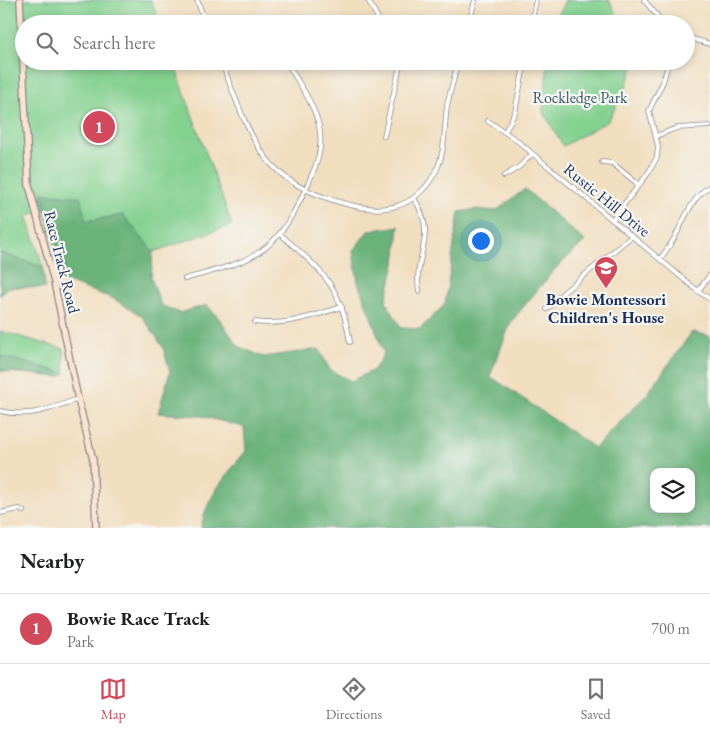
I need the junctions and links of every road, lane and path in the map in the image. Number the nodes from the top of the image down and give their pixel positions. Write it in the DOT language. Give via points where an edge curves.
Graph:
graph roads {
  1 [pos="20,0"];
  2 [pos="197,0"];
  3 [pos="368,0"];
  4 [pos="475,0"];
  5 [pos="536,0"];
  6 [pos="644,0"];
  7 [pos="21,15"];
  8 [pos="203,15"];
  9 [pos="376,15"];
  10 [pos="471,15"];
  11 [pos="533,15"];
  12 [pos="656,15"];
  13 [pos="695,40"];
  14 [pos="710,44"];
  15 [pos="23,70"];
  16 [pos="225,70"];
  17 [pos="291,70"];
  18 [pos="399,70"];
  19 [pos="456,70"];
  20 [pos="523,70"];
  21 [pos="666,70"];
  22 [pos="488,121"];
  23 [pos="710,126"];
  24 [pos="506,132"];
  25 [pos="384,136"];
  26 [pos="656,136"];
  27 [pos="532,154"];
  28 [pos="602,162"];
  29 [pos="504,176"];
  30 [pos="639,185"];
  31 [pos="710,186"];
  32 [pos="305,191"];
  33 [pos="414,198"];
  34 [pos="612,220"];
  35 [pos="280,234"];
  36 [pos="632,236"];
  37 [pos="660,259"];
  38 [pos="710,275"];
  39 [pos="185,279"];
  40 [pos="419,291"];
  41 [pos="698,291"];
  42 [pos="710,299"];
  43 [pos="342,307"];
  44 [pos="547,309"];
  45 [pos="255,322"];
  46 [pos="350,342"];
  47 [pos="78,399"];
  48 [pos="0,411"];
  49 [pos="23,511"];
  50 [pos="0,513"];
  51 [pos="96,528"];
  1 -- 7 [label="street, Race Track Road"];
  2 -- 8 [label="street"];
  3 -- 9 [label="street"];
  4 -- 10 [label="street"];
  5 -- 11 [label="street"];
  6 -- 12 [label="street"];
  13 -- 14 [label="street"];
  15 -- 47 [label="street, Race Track Road" via="29,185 54,282"];
  16 -- 32 [label="street" via="255,141 278,171"];
  17 -- 32 [label="street" via="315,114 320,135 318,164"];
  18 -- 25 [label="street"];
  19 -- 33 [label="street" via="438,165"];
  20 -- 24 [label="street" via="515,112"];
  21 -- 26 [label="street" via="649,111"];
  22 -- 24 [label="street, Rustic Hill Drive"];
  23 -- 26 [label="street" via="671,129"];
  24 -- 27 [label="street, Rustic Hill Drive"];
  26 -- 30 [label="street" via="657,157"];
  27 -- 29 [label="street"];
  27 -- 34 [label="street, Rustic Hill Drive"];
  28 -- 30 [label="street" via="612,163"];
  30 -- 34 [label="street"];
  31 -- 37 [label="street" via="698,194"];
  32 -- 33 [label="street" via="372,210 391,208"];
  32 -- 35 [label="street"];
  33 -- 40 [label="street" via="424,216 426,228"];
  34 -- 36 [label="street, Rustic Hill Drive"];
  35 -- 39 [label="street" via="249,259"];
  35 -- 43 [label="street" via="322,272 337,293"];
  36 -- 37 [label="street, Rustic Hill Drive"];
  36 -- 44 [label="street"];
  37 -- 41 [label="street, Rustic Hill Drive"];
  38 -- 41 [label="street"];
  41 -- 42 [label="street, Rustic Hill Drive"];
  43 -- 45 [label="street" via="301,319 267,324"];
  43 -- 46 [label="street"];
  47 -- 48 [label="street" via="28,415"];
  47 -- 51 [label="street, Race Track Road" via="93,460"];
  49 -- 50 [label="street"];
}
